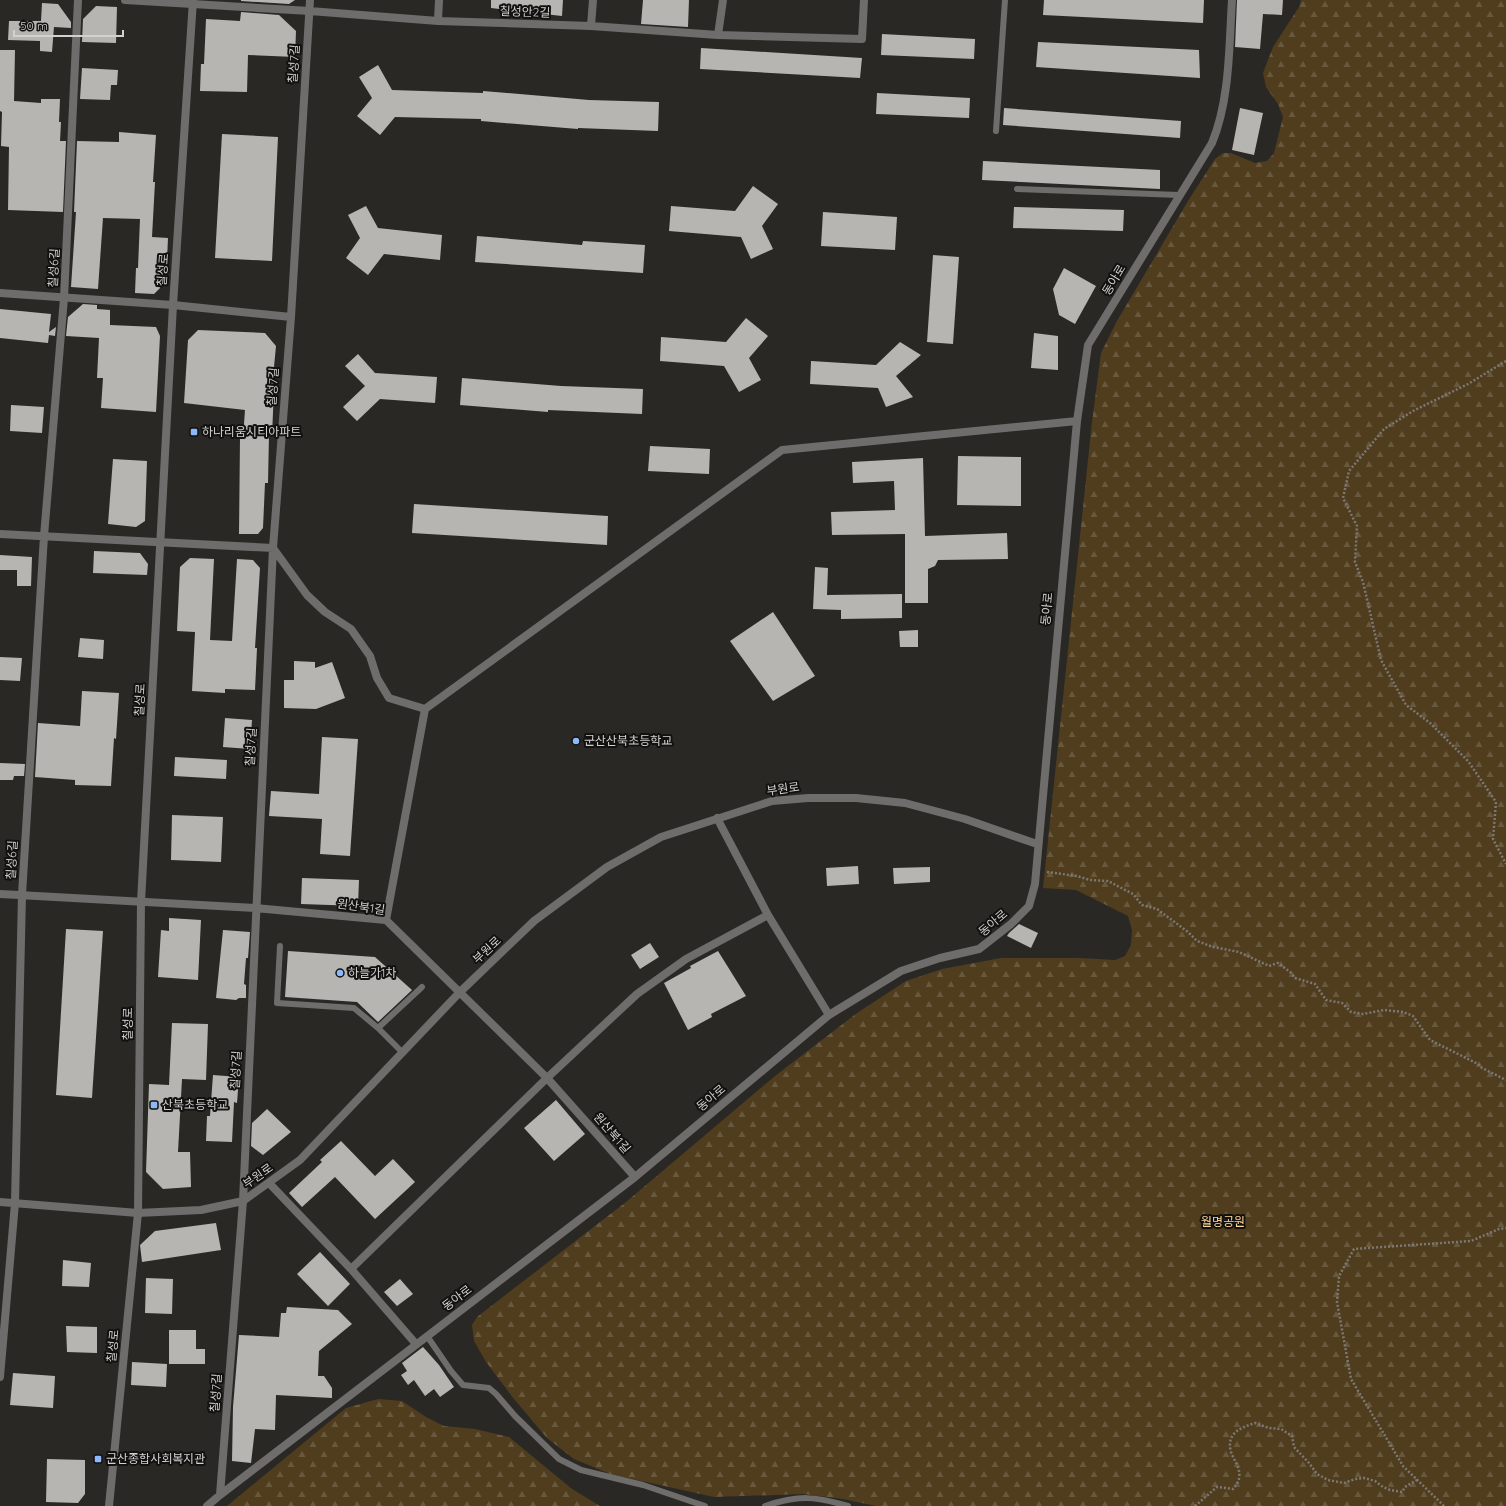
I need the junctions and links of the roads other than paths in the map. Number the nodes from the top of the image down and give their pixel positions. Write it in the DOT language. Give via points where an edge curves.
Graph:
graph roads {
  1 [pos="78,0"];
  2 [pos="125,0"];
  3 [pos="310,0"];
  4 [pos="439,0"];
  5 [pos="592,0"];
  6 [pos="723,0"];
  7 [pos="864,0"];
  8 [pos="1005,0"];
  9 [pos="1232,0"];
  10 [pos="193,2"];
  11 [pos="310,11"];
  12 [pos="438,21"];
  13 [pos="591,26"];
  14 [pos="718,35"];
  15 [pos="996,131"];
  16 [pos="1016,189"];
  17 [pos="1179,195"];
  18 [pos="0,293"];
  19 [pos="64,298"];
  20 [pos="173,305"];
  21 [pos="291,317"];
  22 [pos="1077,421"];
  23 [pos="0,534"];
  24 [pos="44,536"];
  25 [pos="160,542"];
  26 [pos="273,548"];
  27 [pos="425,709"];
  28 [pos="717,818"];
  29 [pos="1037,844"];
  30 [pos="0,894"];
  31 [pos="22,895"];
  32 [pos="141,902"];
  33 [pos="256,908"];
  34 [pos="768,915"];
  35 [pos="386,920"];
  36 [pos="280,946"];
  37 [pos="422,987"];
  38 [pos="459,993"];
  39 [pos="829,1015"];
  40 [pos="378,1028"];
  41 [pos="402,1053"];
  42 [pos="547,1078"];
  43 [pos="635,1177"];
  44 [pos="269,1183"];
  45 [pos="242,1201"];
  46 [pos="0,1202"];
  47 [pos="15,1203"];
  48 [pos="138,1213"];
  49 [pos="351,1269"];
  50 [pos="427,1336"];
  51 [pos="416,1344"];
  52 [pos="0,1377"];
  53 [pos="220,1495"];
  54 [pos="109,1506"];
  55 [pos="207,1506"];
  56 [pos="705,1506"];
  57 [pos="765,1506"];
  58 [pos="848,1506"];
  1 -- 19 [label="street, 칠성6길"];
  2 -- 10 [label="street, 칠성안2길"];
  3 -- 11 [label="street, 칠성7길"];
  4 -- 12 [label="street"];
  5 -- 13 [label="street"];
  6 -- 14 [label="street"];
  7 -- 14 [label="street, 칠성안2길" via="862,39"];
  8 -- 15 [label="lane"];
  9 -- 17 [label="street, 동아로" via="1226,84 1219,128"];
  10 -- 11 [label="street, 칠성안2길"];
  10 -- 20 [label="street, 칠성로"];
  11 -- 12 [label="street, 칠성안2길"];
  11 -- 21 [label="street, 칠성7길"];
  12 -- 13 [label="street, 칠성안2길"];
  13 -- 14 [label="street, 칠성안2길"];
  16 -- 17 [label="lane"];
  17 -- 22 [label="street, 동아로" via="1088,345"];
  18 -- 19 [label="street"];
  19 -- 20 [label="street"];
  19 -- 24 [label="street, 칠성6길"];
  20 -- 21 [label="street"];
  20 -- 25 [label="street, 칠성로"];
  21 -- 26 [label="street, 칠성7길"];
  22 -- 27 [label="street" via="782,450"];
  22 -- 29 [label="street, 동아로"];
  23 -- 24 [label="street"];
  24 -- 25 [label="street"];
  24 -- 31 [label="street, 칠성6길"];
  25 -- 26 [label="street"];
  25 -- 32 [label="street, 칠성로"];
  26 -- 27 [label="street" via="307,595 325,612 351,629 370,656 377,678 389,698"];
  26 -- 33 [label="street, 칠성7길"];
  27 -- 35 [label="street"];
  28 -- 29 [label="street, 부원로" via="772,801 808,798 880,800 905,803 965,819"];
  28 -- 34 [label="street"];
  28 -- 38 [label="street, 부원로" via="661,837 607,867 534,921"];
  29 -- 39 [label="street, 동아로" via="1036,870 1029,906 1011,924 979,949 901,971"];
  30 -- 31 [label="street, 원산북1길"];
  31 -- 32 [label="street, 원산북1길"];
  31 -- 47 [label="street, 칠성6길"];
  32 -- 33 [label="street, 원산북1길"];
  32 -- 48 [label="street, 칠성로"];
  33 -- 35 [label="street, 원산북1길"];
  33 -- 45 [label="street, 칠성7길"];
  34 -- 39 [label="street"];
  34 -- 42 [label="street" via="686,959 637,994"];
  35 -- 38 [label="street, 원산북1길"];
  36 -- 40 [label="lane" via="277,1003 354,1008"];
  37 -- 40 [label="lane"];
  38 -- 41 [label="street, 부원로"];
  38 -- 42 [label="street, 원산북1길"];
  39 -- 43 [label="street, 동아로"];
  40 -- 41 [label="lane"];
  41 -- 44 [label="street, 부원로" via="300,1160"];
  42 -- 43 [label="street, 원산북1길"];
  42 -- 49 [label="street"];
  43 -- 50 [label="street, 동아로"];
  44 -- 45 [label="street, 부원로"];
  44 -- 49 [label="street"];
  45 -- 48 [label="street, 부원로" via="201,1210"];
  45 -- 53 [label="street, 칠성7길"];
  46 -- 47 [label="street, 부원로"];
  47 -- 48 [label="street, 부원로"];
  47 -- 52 [label="street, 칠성6길"];
  48 -- 54 [label="street, 칠성로"];
  49 -- 51 [label="street"];
  50 -- 51 [label="street, 동아로"];
  50 -- 56 [label="lane" via="463,1386 489,1388 559,1459 581,1470 643,1485"];
  51 -- 53 [label="street, 동아로"];
  53 -- 55 [label="street, 동아로"];
  57 -- 58 [label="lane" via="805,1497"];
}
